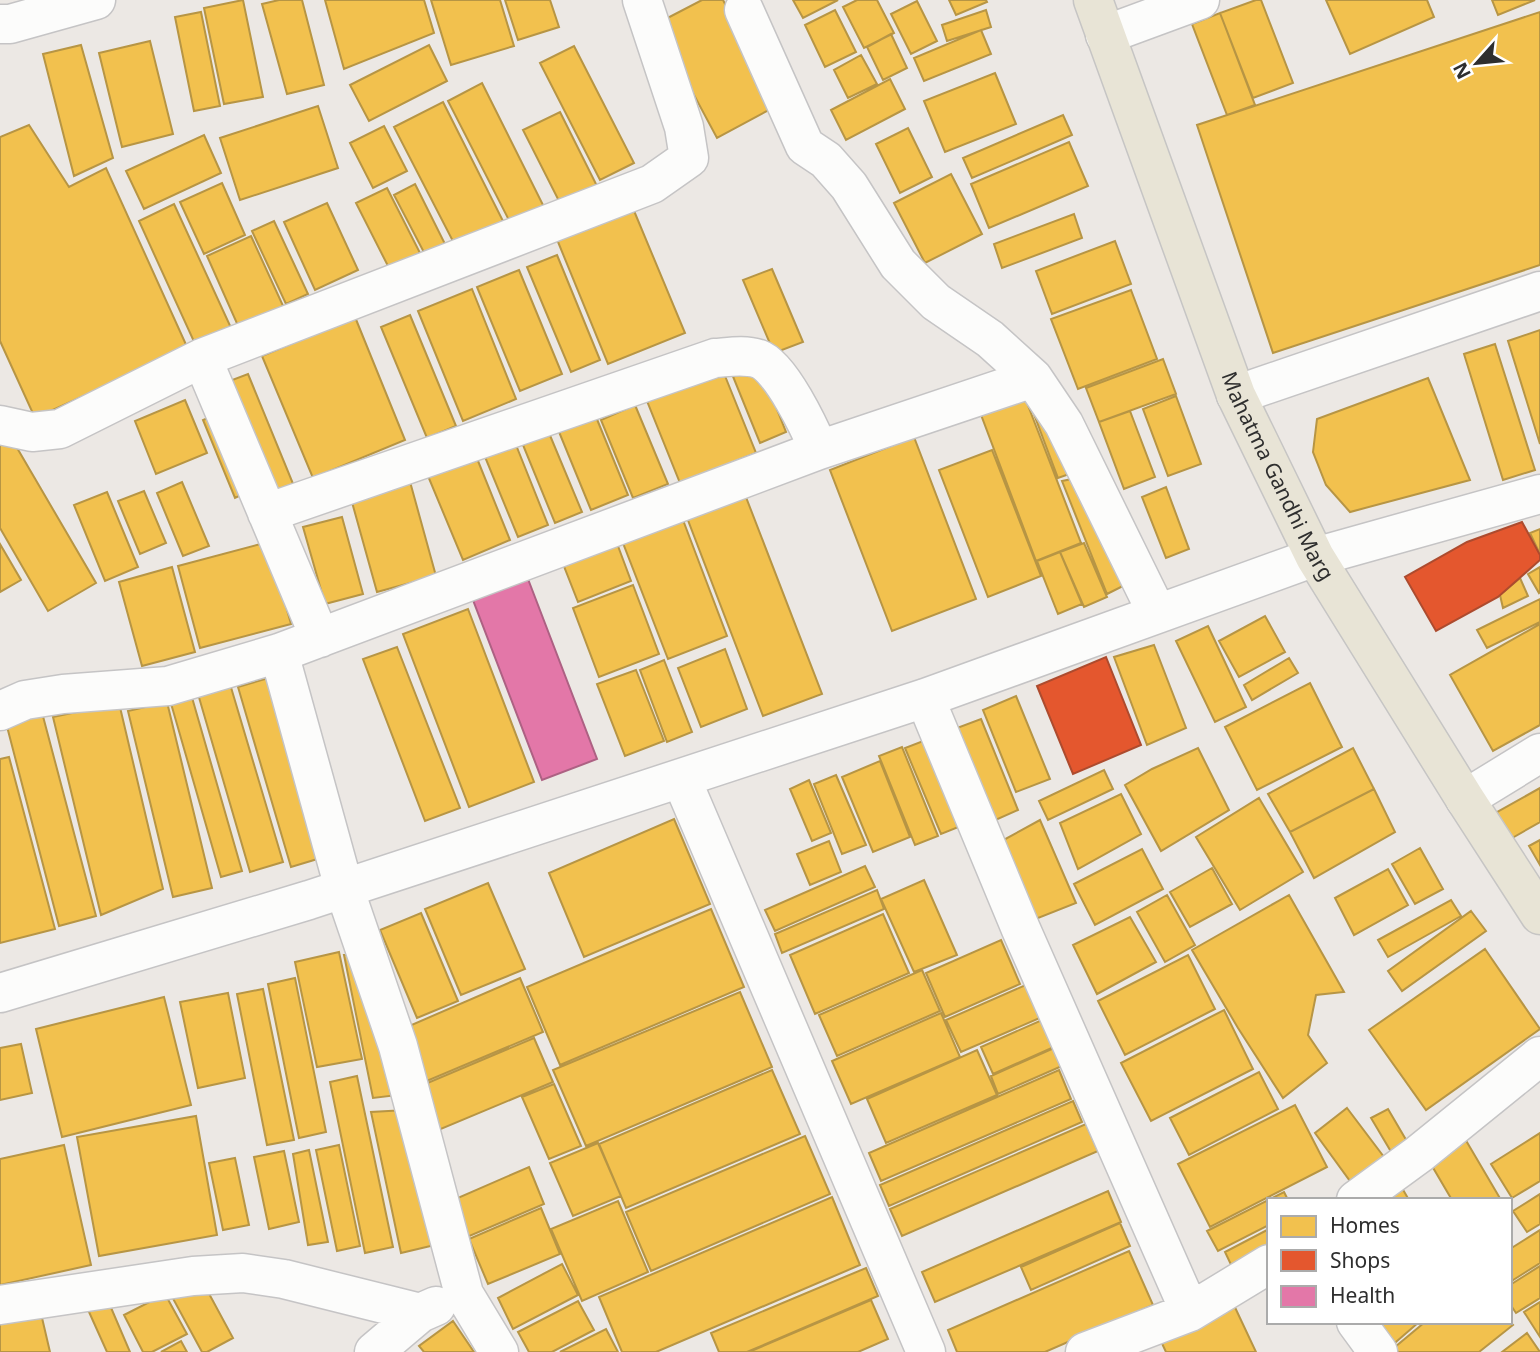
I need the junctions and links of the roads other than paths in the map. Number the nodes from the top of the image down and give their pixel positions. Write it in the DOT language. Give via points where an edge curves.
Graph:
graph roads {
  1 [pos="96,0"];
  2 [pos="642,0"];
  3 [pos="1200,0"];
  4 [pos="744,10"];
  5 [pos="1099,17"];
  6 [pos="0,24"];
  7 [pos="1540,291"];
  8 [pos="202,358"];
  9 [pos="1033,379"];
  10 [pos="1236,396"];
  11 [pos="0,425"];
  12 [pos="819,450"];
  13 [pos="1540,494"];
  14 [pos="267,513"];
  15 [pos="1315,556"];
  16 [pos="1157,613"];
  17 [pos="320,638"];
  18 [pos="279,653"];
  19 [pos="925,698"];
  20 [pos="0,711"];
  21 [pos="1540,753"];
  22 [pos="681,778"];
  23 [pos="1465,799"];
  24 [pos="344,888"];
  25 [pos="1540,915"];
  26 [pos="0,992"];
  27 [pos="1540,1056"];
  28 [pos="1359,1198"];
  29 [pos="1267,1265"];
  30 [pos="464,1294"];
  31 [pos="0,1305"];
  32 [pos="1191,1312"];
  33 [pos="420,1313"];
  34 [pos="1357,1324"];
  35 [pos="374,1352"];
  36 [pos="499,1352"];
  37 [pos="926,1352"];
  38 [pos="1085,1352"];
  39 [pos="1378,1352"];
  1 -- 6 [label="street"];
  2 -- 8 [label="street" via="684,127 689,158 652,184"];
  3 -- 5 [label="street"];
  4 -- 9 [label="street" via="805,146 826,160 849,186 898,264 936,302 990,339"];
  5 -- 10 [label="main road, Mahatma Gandhi Marg"];
  7 -- 10 [label="street"];
  8 -- 11 [label="street" via="60,429 32,432"];
  8 -- 14 [label="street"];
  9 -- 12 [label="street"];
  9 -- 16 [label="street" via="1064,424"];
  10 -- 15 [label="main road, Mahatma Gandhi Marg"];
  12 -- 14 [label="street" via="800,407 763,360 715,358"];
  12 -- 17 [label="street"];
  13 -- 15 [label="street"];
  14 -- 17 [label="street"];
  15 -- 16 [label="street"];
  15 -- 23 [label="main road, Mahatma Gandhi Marg"];
  16 -- 19 [label="street"];
  17 -- 18 [label="street"];
  18 -- 20 [label="street" via="168,686 63,694 25,700"];
  18 -- 24 [label="street"];
  19 -- 22 [label="street"];
  19 -- 32 [label="street" via="1026,940"];
  21 -- 23 [label="street"];
  22 -- 24 [label="street"];
  22 -- 37 [label="street"];
  23 -- 25 [label="main road, Mahatma Gandhi Marg"];
  24 -- 26 [label="street"];
  24 -- 30 [label="street" via="398,1046"];
  27 -- 28 [label="street"];
  29 -- 32 [label="street"];
  30 -- 33 [label="street"];
  30 -- 36 [label="street"];
  31 -- 33 [label="street" via="193,1276 243,1273"];
  32 -- 38 [label="street"];
  33 -- 35 [label="street"];
  34 -- 39 [label="street"];
}
